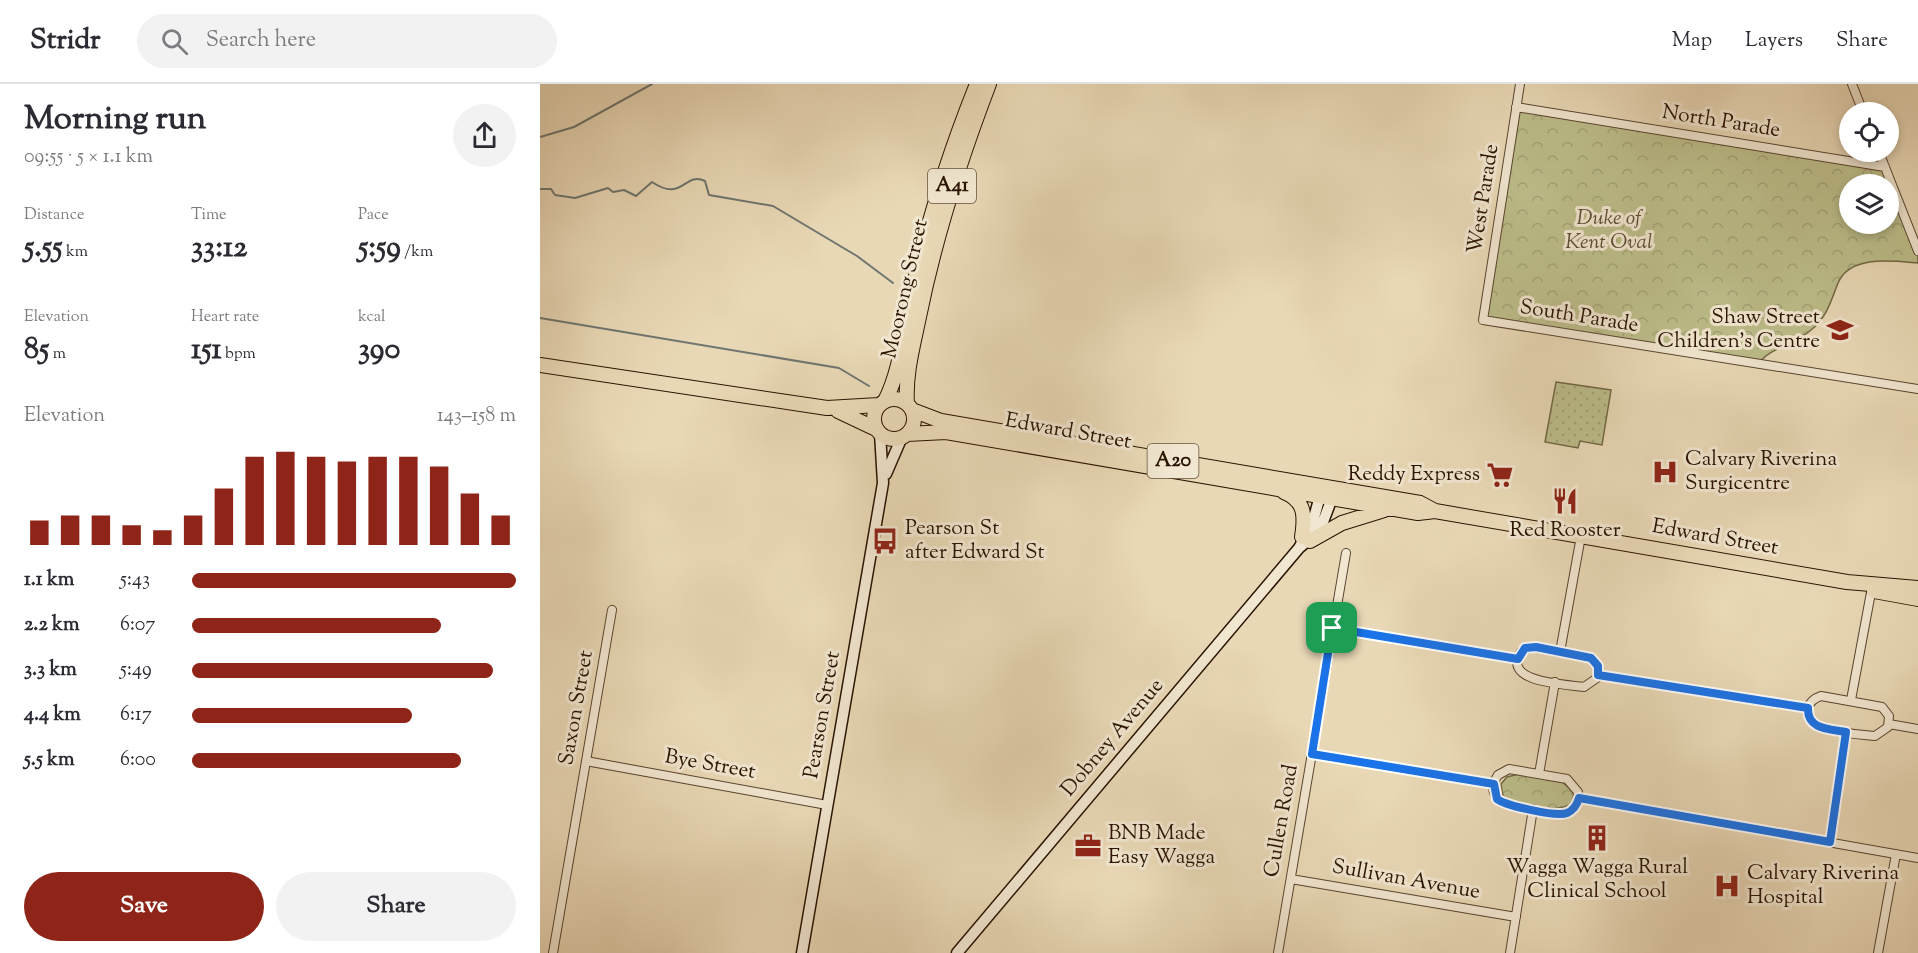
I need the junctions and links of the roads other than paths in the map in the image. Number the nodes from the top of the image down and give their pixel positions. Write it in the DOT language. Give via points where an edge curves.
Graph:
graph roads {
  1 [pos="977,84"];
  2 [pos="990,84"];
  3 [pos="1520,84"];
  4 [pos="1852,84"];
  5 [pos="1859,102"];
  6 [pos="1516,107"];
  7 [pos="1883,162"];
  8 [pos="1885,167"];
  9 [pos="1918,251"];
  10 [pos="1483,320"];
  11 [pos="540,365"];
  12 [pos="1918,389"];
  13 [pos="882,403"];
  14 [pos="910,407"];
  15 [pos="827,408"];
  16 [pos="878,431"];
  17 [pos="905,436"];
  18 [pos="883,483"];
  19 [pos="1278,489"];
  20 [pos="1327,494"];
  21 [pos="1392,508"];
  22 [pos="1435,511"];
  23 [pos="1581,536"];
  24 [pos="1304,542"];
  25 [pos="1346,553"];
  26 [pos="1872,586"];
  27 [pos="1918,588"];
  28 [pos="1918,599"];
  29 [pos="612,610"];
  30 [pos="1332,628"];
  31 [pos="1560,652"];
  32 [pos="1518,659"];
  33 [pos="1598,675"];
  34 [pos="1555,682"];
  35 [pos="1851,700"];
  36 [pos="1808,708"];
  37 [pos="1889,724"];
  38 [pos="1918,729"];
  39 [pos="1846,732"];
  40 [pos="1312,754"];
  41 [pos="586,761"];
  42 [pos="1539,774"];
  43 [pos="1494,784"];
  44 [pos="1579,798"];
  45 [pos="827,805"];
  46 [pos="1533,809"];
  47 [pos="1830,842"];
  48 [pos="1896,854"];
  49 [pos="1918,858"];
  50 [pos="1291,879"];
  51 [pos="1516,917"];
  52 [pos="553,953"];
  53 [pos="802,953"];
  54 [pos="957,953"];
  55 [pos="1278,953"];
  56 [pos="1510,953"];
  57 [pos="1878,953"];
  1 -- 13 [label="highway, Moorong Street / A41" via="939,189 894,379"];
  2 -- 14 [label="highway, Moorong Street / A41" via="951,191 924,292 908,370"];
  3 -- 6 [label="street, West Parade"];
  4 -- 5 [label="street"];
  6 -- 8 [label="street, North Parade"];
  6 -- 10 [label="street, West Parade"];
  7 -- 8 [label="street"];
  8 -- 9 [label="street"];
  10 -- 12 [label="street, South Parade"];
  11 -- 15 [label="highway, A20"];
  13 -- 14 [label="highway, A20" via="894,399"];
  13 -- 15 [label="highway, A20"];
  13 -- 16 [label="highway, A41" via="874,416"];
  14 -- 17 [label="highway, A41" via="913,422"];
  14 -- 20 [label="highway, Edward Street / A20" via="941,421"];
  15 -- 16 [label="highway, A20" via="855,417"];
  16 -- 17 [label="highway, A20" via="890,439"];
  16 -- 18 [label="main road, Pearson Street"];
  17 -- 18 [label="main road, Pearson Street"];
  17 -- 19 [label="highway, Edward Street / A20" via="945,432"];
  18 -- 45 [label="main road, Pearson Street"];
  19 -- 20 [label="highway, Edward Street / A20"];
  19 -- 24 [label="highway" via="1296,499 1304,510"];
  20 -- 21 [label="highway, Edward Street / A20"];
  20 -- 22 [label="highway, Edward Street / A20" via="1420,503"];
  20 -- 24 [label="main road, Dobney Avenue" via="1320,530"];
  21 -- 22 [label="highway, Edward Street / A20" via="1418,513"];
  21 -- 24 [label="highway" via="1342,523"];
  22 -- 23 [label="highway, Edward Street / A20"];
  23 -- 26 [label="highway, Edward Street / A20"];
  23 -- 31 [label="street"];
  24 -- 54 [label="main road, Dobney Avenue"];
  25 -- 30 [label="street, Cullen Road"];
  26 -- 27 [label="highway, Edward Street / A20"];
  26 -- 28 [label="highway, Edward Street / A20"];
  26 -- 35 [label="street"];
  29 -- 41 [label="street, Saxon Street"];
  30 -- 32 [label="street"];
  30 -- 40 [label="street, Cullen Road"];
  31 -- 32 [label="street" via="1531,647 1521,652"];
  31 -- 33 [label="street" via="1591,658 1598,666"];
  32 -- 34 [label="street" via="1518,668 1525,676"];
  33 -- 34 [label="street" via="1584,687"];
  33 -- 36 [label="street"];
  34 -- 42 [label="street"];
  35 -- 36 [label="street" via="1821,696"];
  35 -- 37 [label="street" via="1882,707 1889,716"];
  36 -- 39 [label="street" via="1816,726"];
  37 -- 38 [label="street"];
  37 -- 39 [label="street" via="1885,732 1875,736"];
  39 -- 47 [label="street"];
  40 -- 43 [label="street"];
  40 -- 50 [label="street, Cullen Road"];
  41 -- 45 [label="street, Bye Street"];
  41 -- 52 [label="street, Saxon Street"];
  42 -- 43 [label="street" via="1509,770 1498,775"];
  42 -- 44 [label="street" via="1567,779"];
  43 -- 46 [label="street" via="1494,794 1502,803"];
  44 -- 46 [label="street" via="1574,809 1562,814"];
  44 -- 47 [label="street"];
  45 -- 53 [label="main road, Pearson Street"];
  46 -- 51 [label="street"];
  47 -- 48 [label="street"];
  48 -- 49 [label="street"];
  48 -- 57 [label="street"];
  50 -- 51 [label="street, Sullivan Avenue"];
  50 -- 55 [label="street, Cullen Road"];
  51 -- 56 [label="street"];
}
